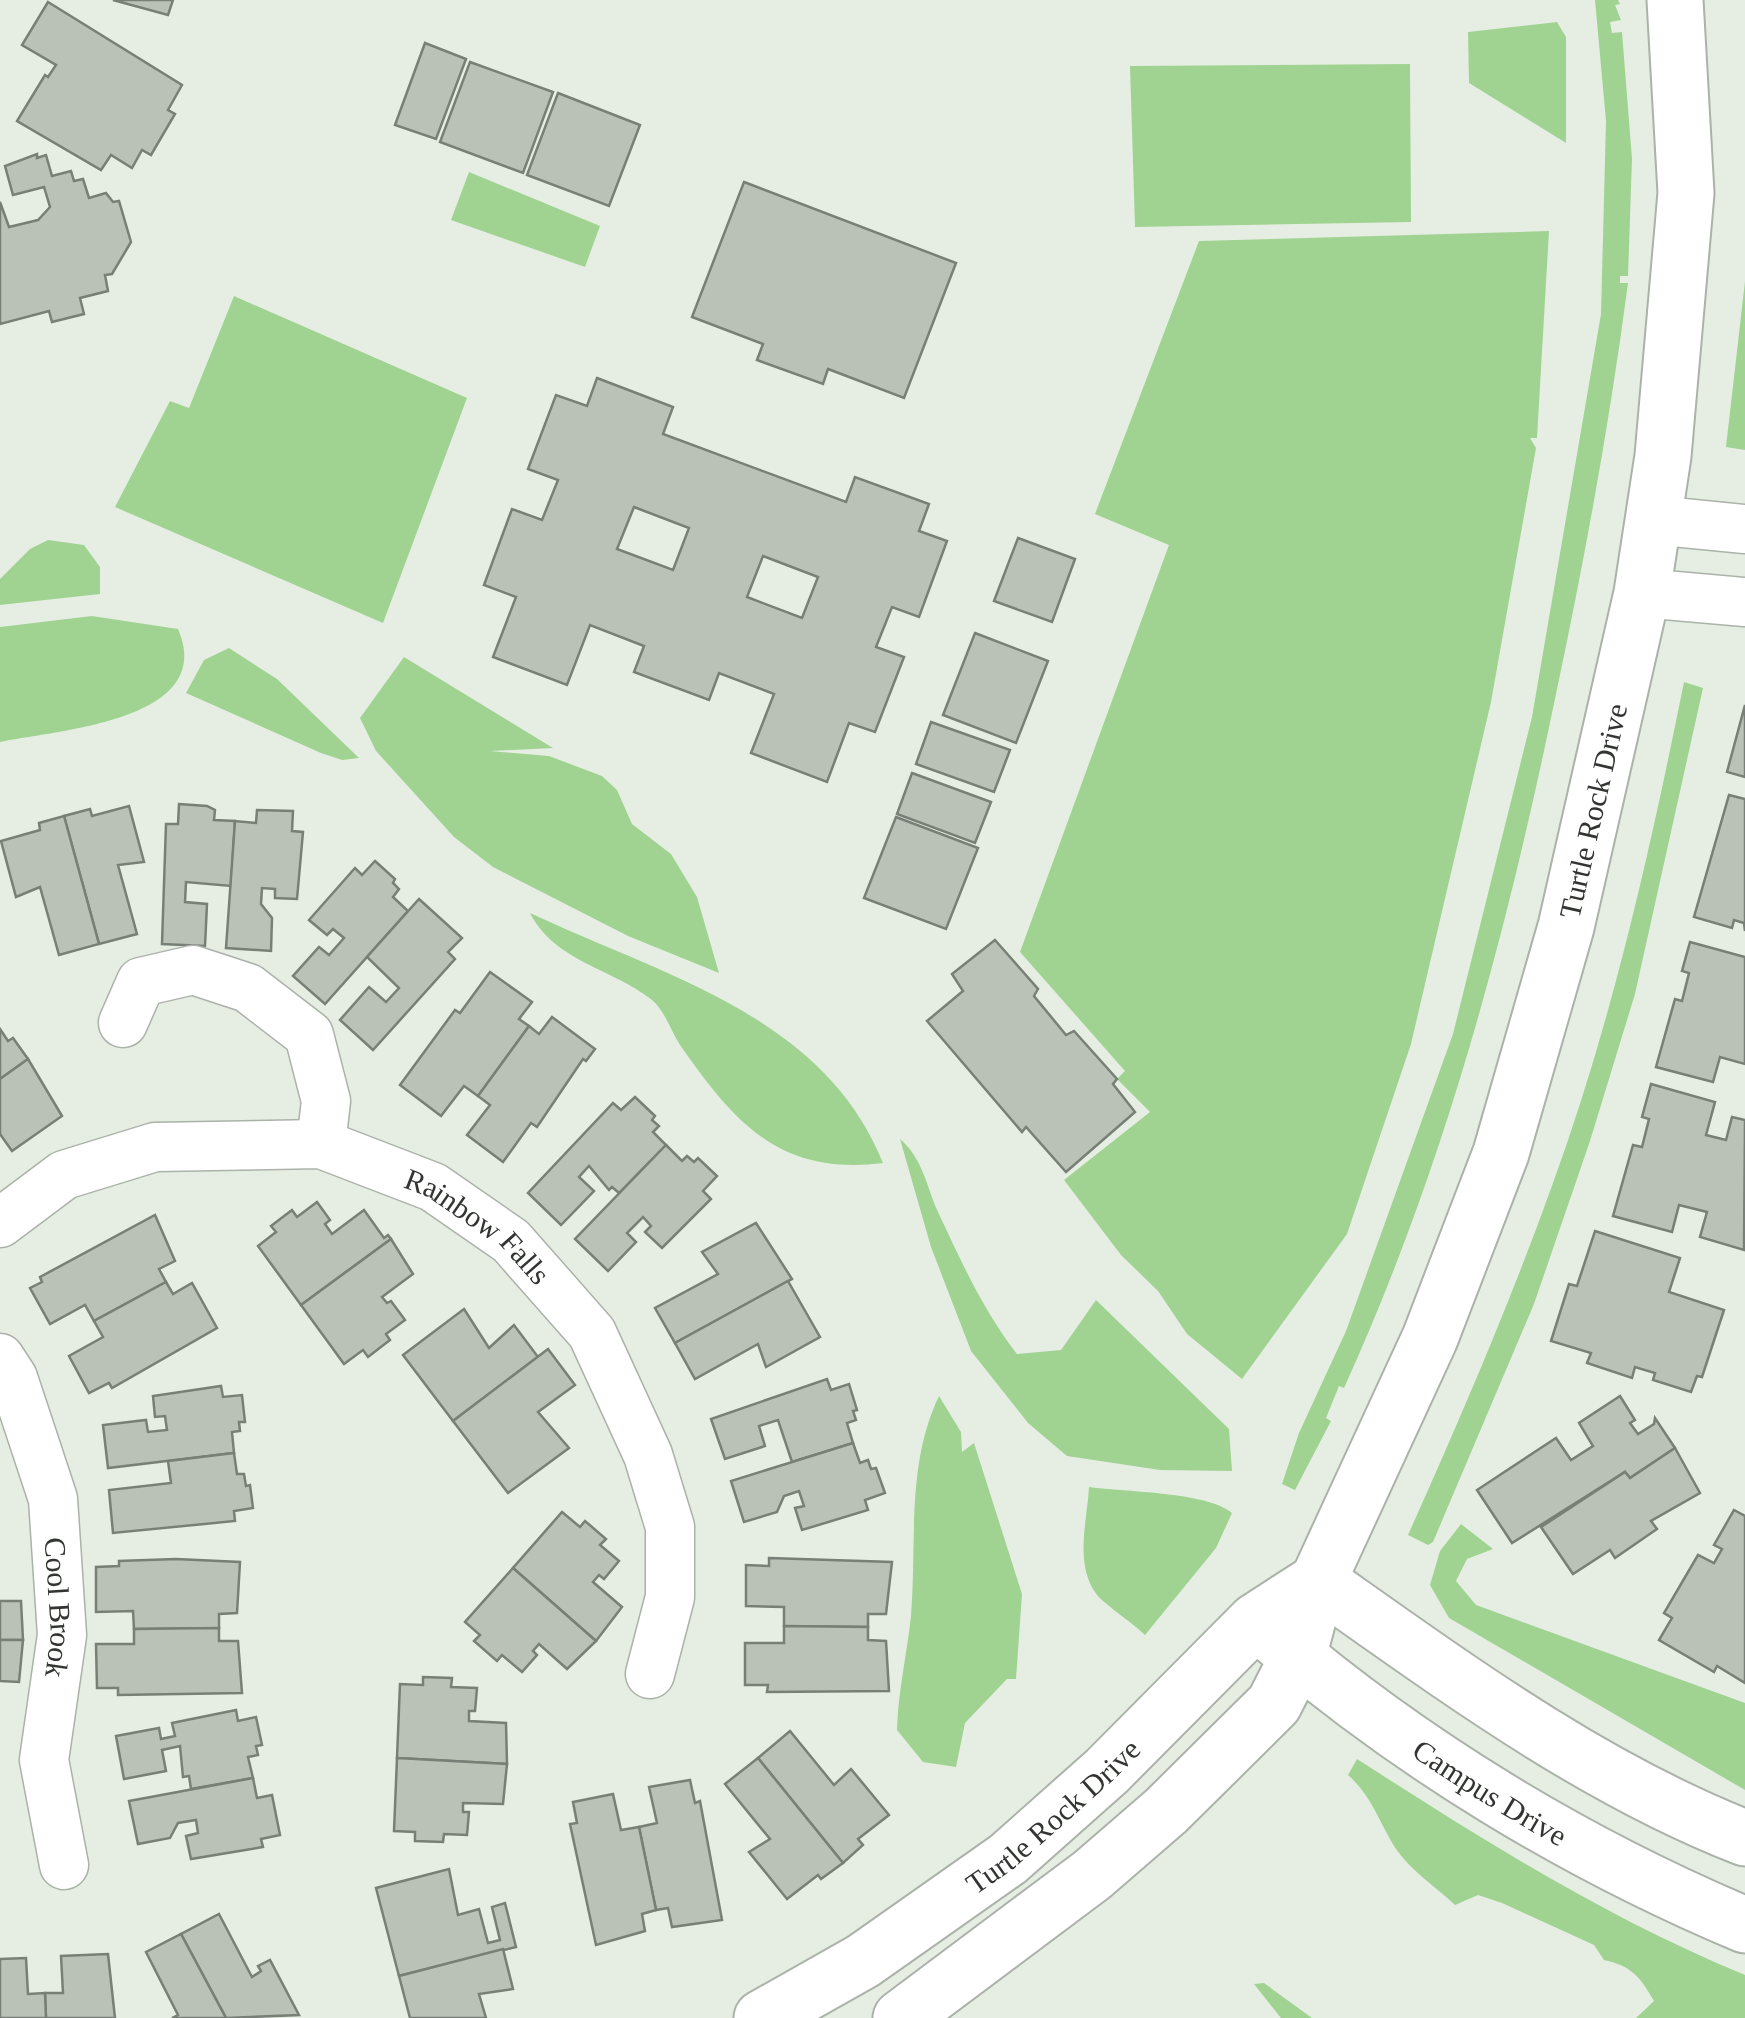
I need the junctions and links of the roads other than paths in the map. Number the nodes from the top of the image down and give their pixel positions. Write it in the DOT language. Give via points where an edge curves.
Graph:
graph roads {
  1 [pos="1675,0"];
  2 [pos="1653,520"];
  3 [pos="1745,529"];
  4 [pos="1642,593"];
  5 [pos="1745,602"];
  6 [pos="123,1024"];
  7 [pos="321,1144"];
  8 [pos="0,1224"];
  9 [pos="0,1358"];
  10 [pos="1318,1582"];
  11 [pos="1256,1621"];
  12 [pos="1298,1658"];
  13 [pos="650,1674"];
  14 [pos="1745,1838"];
  15 [pos="64,1864"];
  16 [pos="1745,1925"];
  17 [pos="762,2018"];
  18 [pos="901,2018"];
  1 -- 2 [label="street, Turtle Rock Drive" via="1686,193"];
  2 -- 3 [label="street"];
  2 -- 4 [label="street, Turtle Rock Drive"];
  4 -- 5 [label="street"];
  4 -- 10 [label="street, Turtle Rock Drive" via="1566,928 1501,1152 1430,1338"];
  6 -- 7 [label="street" via="141,982 193,970 248,988 309,1035 326,1101"];
  7 -- 8 [label="street, Rainbow Falls" via="155,1146 64,1175"];
  7 -- 13 [label="street, Rainbow Falls" via="432,1187 511,1241 592,1334 639,1427 670,1527 670,1596"];
  9 -- 15 [label="street, Cool Brook" via="14,1378 53,1499 62,1636 44,1760"];
  10 -- 11 [label="street, Turtle Rock Drive"];
  10 -- 12 [label="street, Turtle Rock Drive"];
  10 -- 14 [label="street" via="1562,1744 1686,1815"];
  11 -- 12 [label="street, Campus Drive"];
  11 -- 17 [label="street, Turtle Rock Drive" via="1108,1772 1008,1859 862,1961"];
  12 -- 16 [label="street, Campus Drive" via="1469,1780"];
  12 -- 18 [label="street, Turtle Rock Drive" via="1274,1704 1166,1811"];
}
